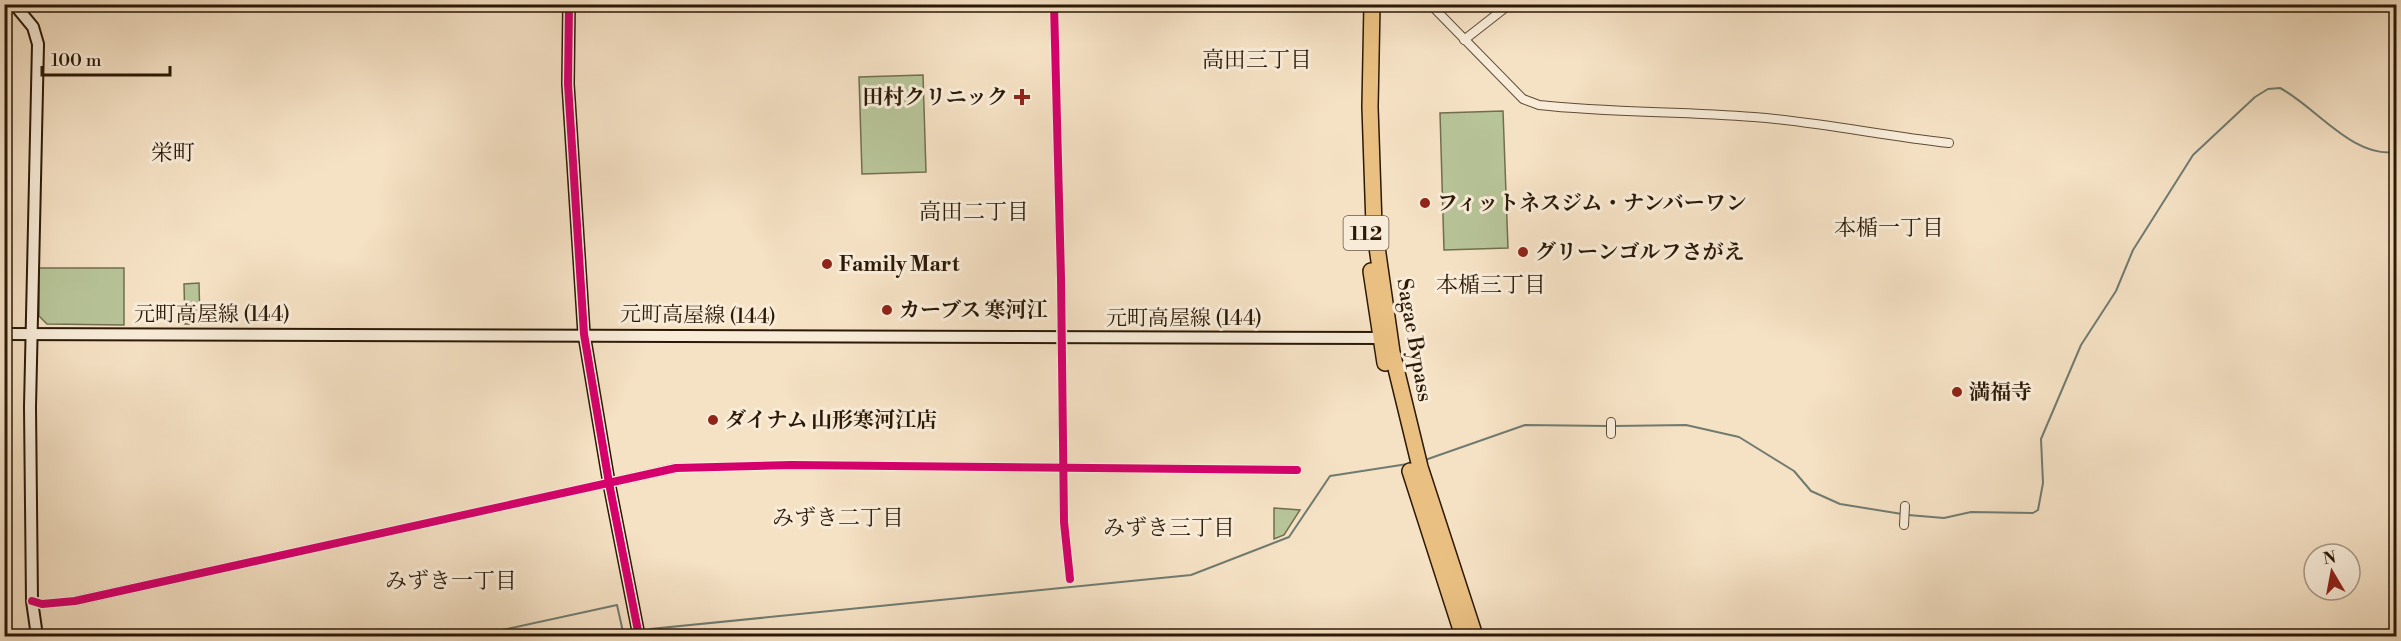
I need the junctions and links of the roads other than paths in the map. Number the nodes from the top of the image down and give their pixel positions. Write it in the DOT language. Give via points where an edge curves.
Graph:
graph roads {
  1 [pos="14,4"];
  2 [pos="568,4"];
  3 [pos="1054,4"];
  4 [pos="1363,4"];
  5 [pos="1372,4"];
  6 [pos="1430,4"];
  7 [pos="1510,4"];
  8 [pos="1464,40"];
  9 [pos="1949,143"];
  10 [pos="4,334"];
  11 [pos="584,334"];
  12 [pos="33,335"];
  13 [pos="1062,337"];
  14 [pos="1386,338"];
  15 [pos="1611,422"];
  16 [pos="1611,434"];
  17 [pos="1413,462"];
  18 [pos="1063,466"];
  19 [pos="1297,470"];
  20 [pos="609,483"];
  21 [pos="1905,506"];
  22 [pos="1904,525"];
  23 [pos="1070,579"];
  24 [pos="32,602"];
  25 [pos="37,636"];
  26 [pos="639,636"];
  27 [pos="1463,636"];
  28 [pos="1475,636"];
  1 -- 12 [label="main road" via="33,27 38,44"];
  2 -- 11 [label="main road" via="568,84"];
  3 -- 13 [label="street"];
  4 -- 14 [label="highway, Sagae Bypass / 112" via="1365,228"];
  5 -- 14 [label="highway, Sagae Bypass / 112" via="1374,226"];
  6 -- 8 [label="street"];
  7 -- 8 [label="street"];
  8 -- 9 [label="street" via="1523,99 1539,105 1775,118"];
  10 -- 12 [label="main road, 元町高屋線 (144)"];
  11 -- 12 [label="main road, 元町高屋線 (144)"];
  11 -- 13 [label="main road, 元町高屋線 (144)"];
  11 -- 20 [label="main road"];
  12 -- 24 [label="main road"];
  13 -- 14 [label="main road, 元町高屋線 (144)"];
  13 -- 18 [label="street"];
  14 -- 17 [label="highway, Sagae Bypass / 112"];
  15 -- 16 [label="street"];
  17 -- 27 [label="highway, Sagae Bypass / 112"];
  17 -- 28 [label="highway, Sagae Bypass / 112"];
  18 -- 19 [label="street"];
  18 -- 20 [label="street" via="676,468"];
  18 -- 23 [label="street"];
  20 -- 24 [label="street" via="75,601"];
  20 -- 26 [label="main road"];
  21 -- 22 [label="street"];
  24 -- 25 [label="main road"];
}
